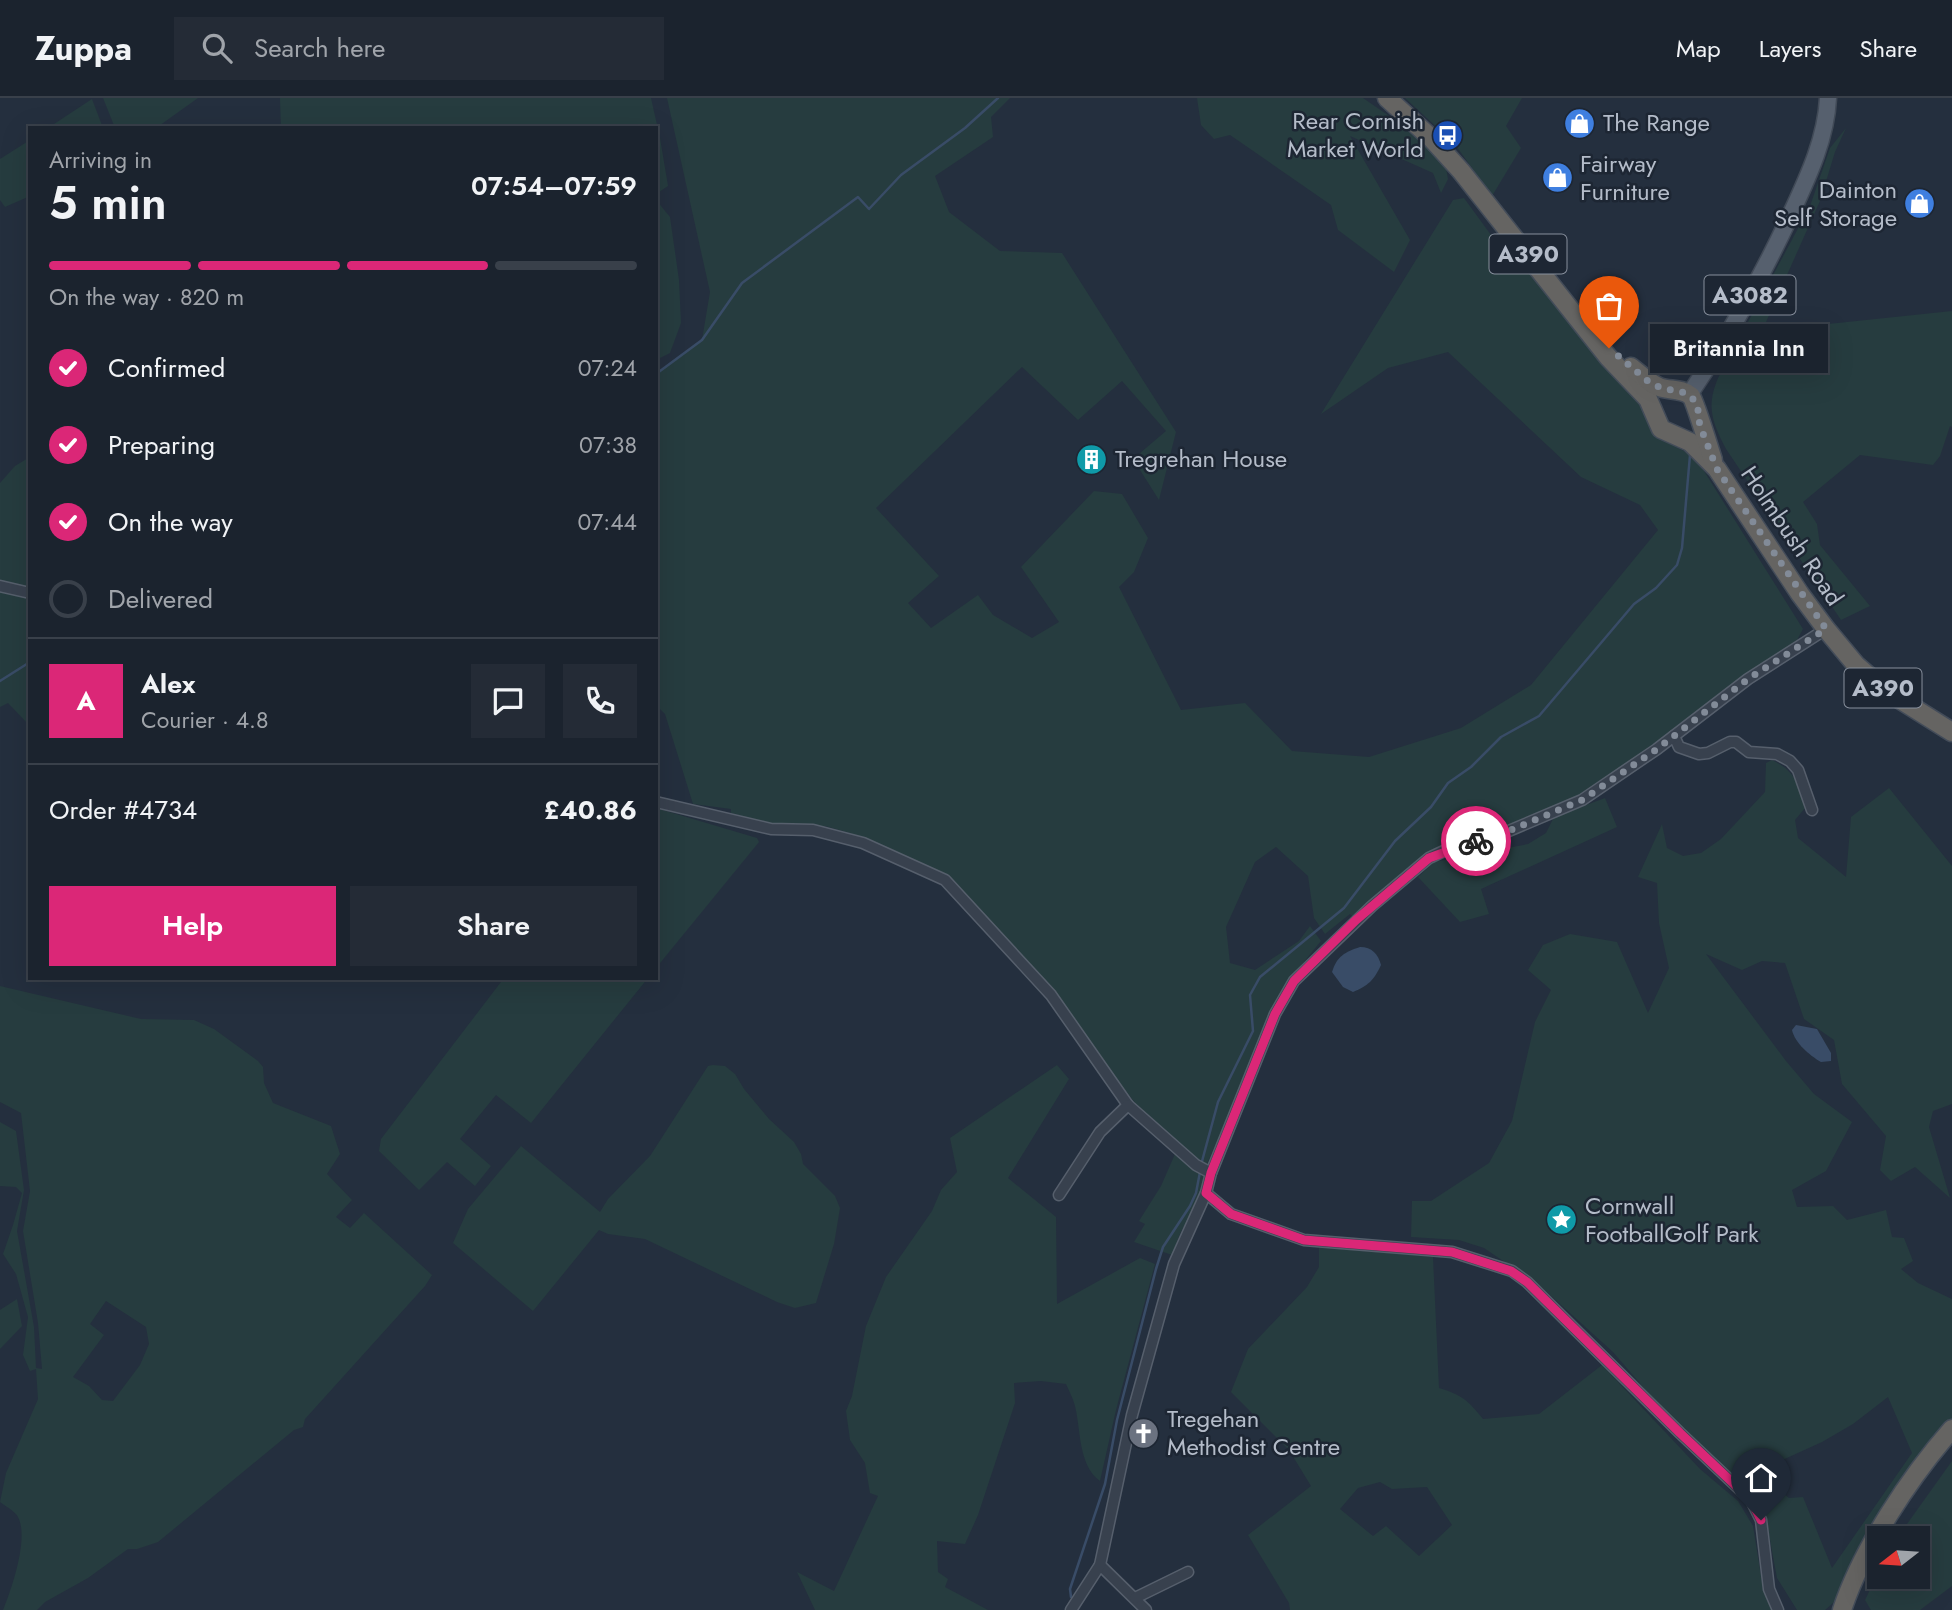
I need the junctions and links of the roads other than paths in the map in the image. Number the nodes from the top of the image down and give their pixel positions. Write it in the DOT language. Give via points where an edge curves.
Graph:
graph roads {
  1 [pos="1387,98"];
  2 [pos="1828,98"];
  3 [pos="1589,331"];
  4 [pos="1682,393"];
  5 [pos="1654,416"];
  6 [pos="1698,418"];
  7 [pos="1676,435"];
  8 [pos="1717,469"];
  9 [pos="0,586"];
  10 [pos="28,593"];
  11 [pos="1826,629"];
  12 [pos="1952,732"];
  13 [pos="1674,736"];
  14 [pos="658,802"];
  15 [pos="1812,810"];
  16 [pos="1128,1105"];
  17 [pos="1204,1169"];
  18 [pos="1206,1193"];
  19 [pos="1059,1195"];
  20 [pos="1952,1429"];
  21 [pos="1100,1565"];
  22 [pos="1188,1572"];
  23 [pos="1135,1598"];
  24 [pos="1842,1609"];
  25 [pos="1071,1610"];
  26 [pos="1146,1610"];
  27 [pos="1778,1610"];
  1 -- 3 [label="highway, A390" via="1461,171"];
  2 -- 4 [label="main road, A3082" via="1811,169 1756,286 1719,351"];
  3 -- 4 [label="highway" via="1649,382"];
  3 -- 5 [label="highway" via="1648,399"];
  4 -- 5 [label="highway" via="1659,398"];
  4 -- 6 [label="highway" via="1698,408"];
  5 -- 7 [label="highway" via="1661,429"];
  6 -- 7 [label="highway" via="1689,431"];
  6 -- 8 [label="highway"];
  7 -- 8 [label="highway" via="1690,442"];
  8 -- 11 [label="highway, Holmbush Road / A390"];
  9 -- 10 [label="street"];
  11 -- 12 [label="highway, A390" via="1885,690"];
  11 -- 13 [label="street" via="1748,679"];
  13 -- 15 [label="street" via="1679,747 1699,754 1736,742 1749,752 1782,756 1798,770"];
  13 -- 17 [label="street" via="1582,800 1429,858 1356,920 1294,981"];
  14 -- 16 [label="street" via="771,829 813,830 863,843 945,880 1051,996"];
  16 -- 17 [label="street"];
  16 -- 19 [label="street" via="1100,1132"];
  17 -- 18 [label="street"];
  18 -- 21 [label="street" via="1174,1264 1132,1415"];
  18 -- 27 [label="street" via="1231,1214 1304,1240 1452,1252 1511,1271 1527,1282 1751,1500 1761,1520 1769,1589"];
  20 -- 24 [label="highway" via="1898,1500"];
  21 -- 23 [label="street"];
  21 -- 25 [label="street"];
  22 -- 23 [label="street"];
  23 -- 26 [label="street"];
}
